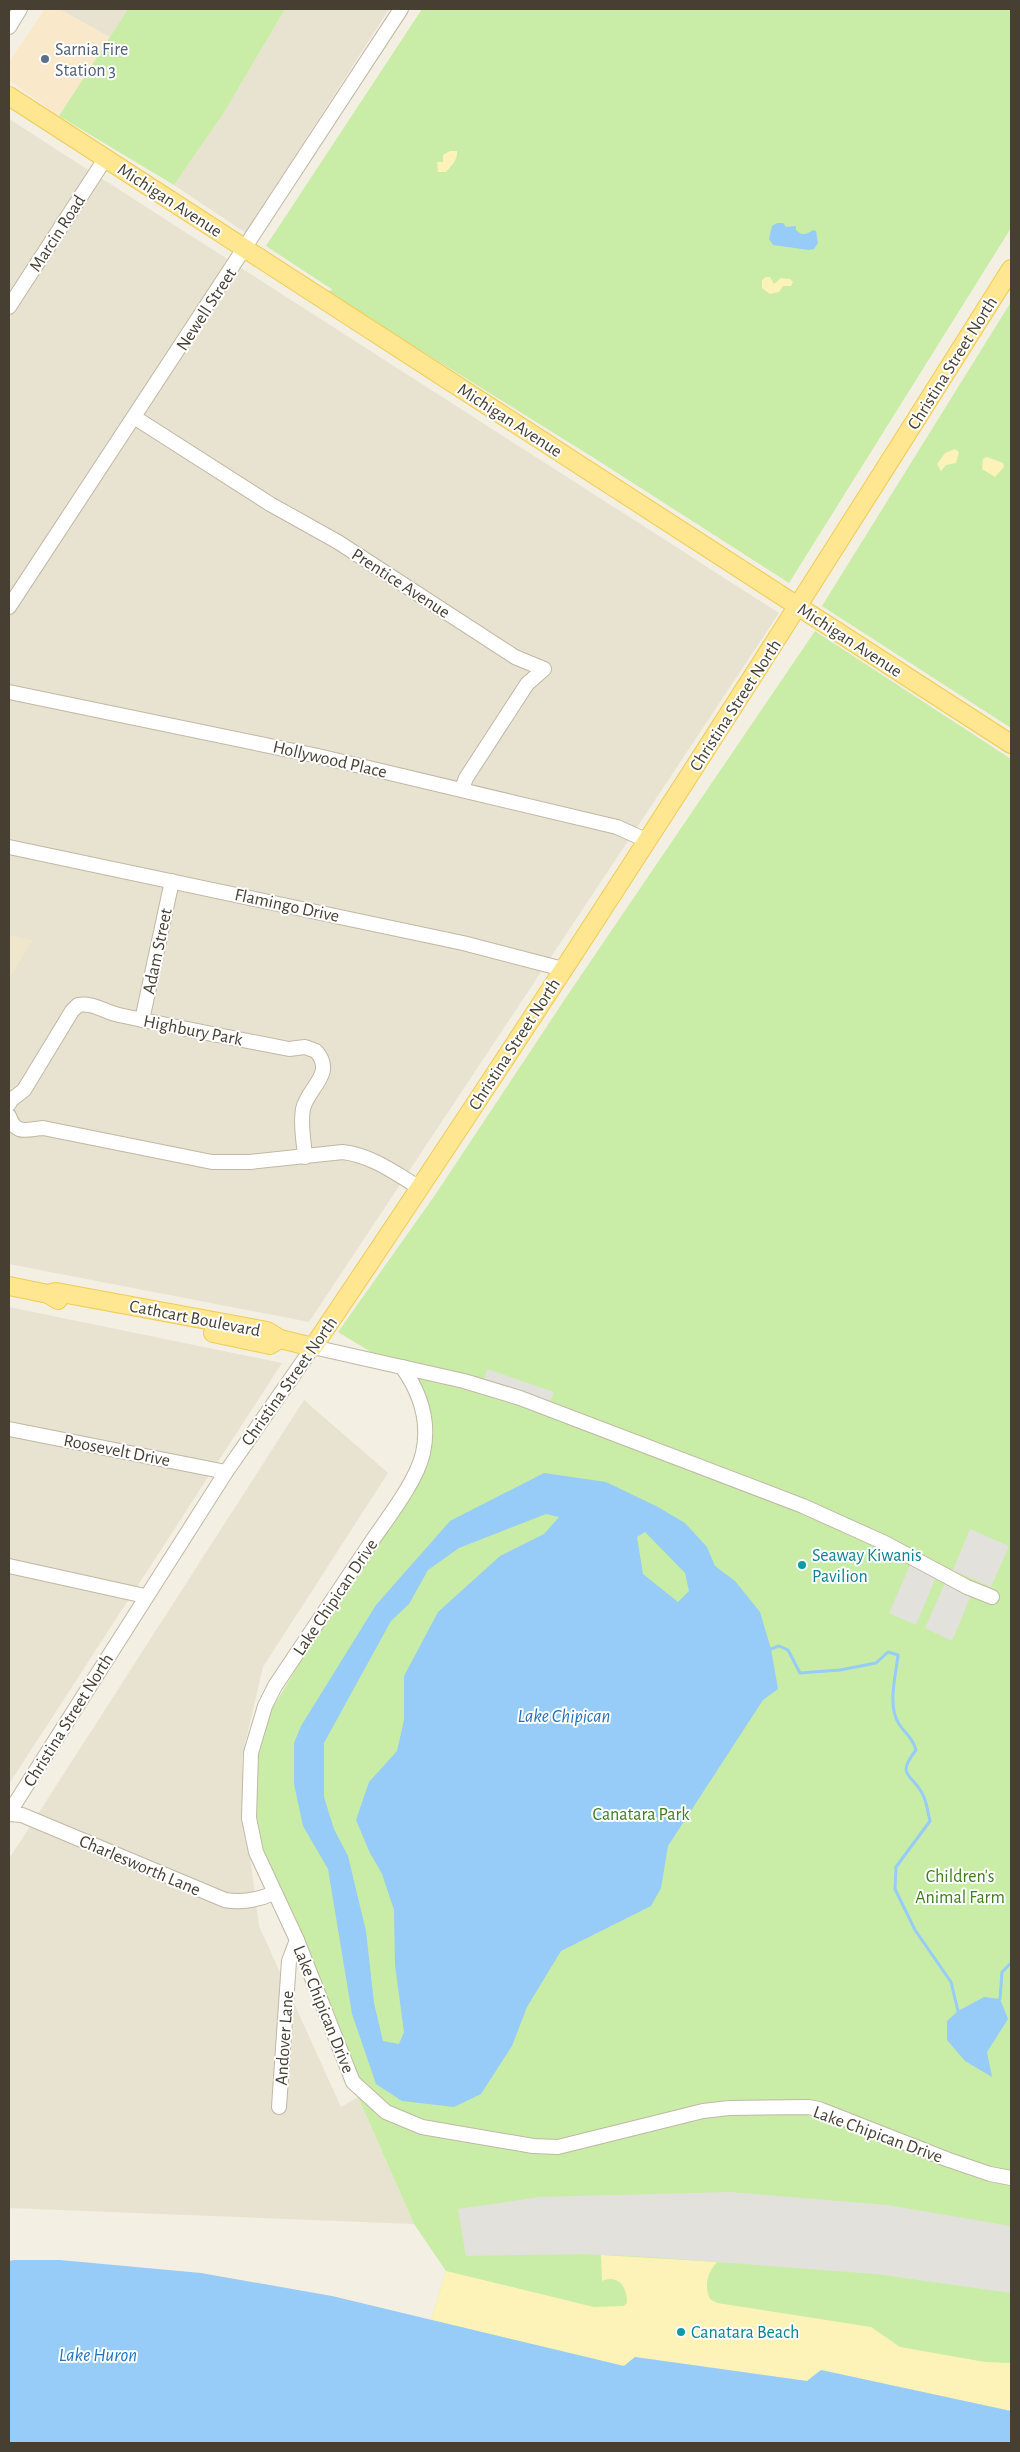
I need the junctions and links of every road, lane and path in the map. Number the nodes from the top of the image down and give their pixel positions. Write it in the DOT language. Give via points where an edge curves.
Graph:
graph roads {
  1 [pos="20,9"];
  2 [pos="401,9"];
  3 [pos="9,27"];
  4 [pos="9,96"];
  5 [pos="105,159"];
  6 [pos="245,248"];
  7 [pos="1011,269"];
  8 [pos="9,307"];
  9 [pos="134,417"];
  10 [pos="798,606"];
  11 [pos="9,607"];
  12 [pos="9,692"];
  13 [pos="1011,744"];
  14 [pos="462,790"];
  15 [pos="648,841"];
  16 [pos="9,847"];
  17 [pos="172,881"];
  18 [pos="563,969"];
  19 [pos="142,1020"];
  20 [pos="9,1104"];
  21 [pos="9,1116"];
  22 [pos="304,1156"];
  23 [pos="420,1188"];
  24 [pos="9,1286"];
  25 [pos="313,1347"];
  26 [pos="402,1367"];
  27 [pos="9,1429"];
  28 [pos="226,1472"];
  29 [pos="9,1566"];
  30 [pos="145,1596"];
  31 [pos="992,1597"];
  32 [pos="9,1814"];
  33 [pos="274,1893"];
  34 [pos="297,1940"];
  35 [pos="279,2107"];
  36 [pos="1011,2178"];
  1 -- 3 [label="street"];
  2 -- 6 [label="street, Newell Street"];
  4 -- 5 [label="main road, Michigan Avenue"];
  5 -- 6 [label="main road, Michigan Avenue"];
  5 -- 8 [label="street, Marcin Road"];
  6 -- 9 [label="street, Newell Street"];
  6 -- 10 [label="main road, Michigan Avenue"];
  7 -- 10 [label="main road, Christina Street North"];
  9 -- 11 [label="street, Newell Street"];
  9 -- 14 [label="street, Prentice Avenue" via="270,504 338,542 515,657 544,669 526,684 466,778"];
  10 -- 13 [label="main road, Michigan Avenue"];
  10 -- 15 [label="main road, Christina Street North"];
  12 -- 14 [label="street, Hollywood Place" via="308,754"];
  14 -- 15 [label="street, Hollywood Place" via="617,827"];
  15 -- 18 [label="main road, Christina Street North"];
  16 -- 17 [label="street, Flamingo Drive"];
  17 -- 18 [label="street, Flamingo Drive" via="463,943"];
  17 -- 19 [label="street, Adam Street"];
  18 -- 23 [label="main road, Christina Street North"];
  19 -- 20 [label="street, Highbury Park" via="78,1005 24,1090"];
  19 -- 22 [label="street, Highbury Park" via="289,1049 305,1047 316,1051 324,1072 304,1108"];
  21 -- 22 [label="street" via="14,1125 24,1131 42,1128 212,1162"];
  22 -- 23 [label="street" via="356,1154 370,1158"];
  23 -- 25 [label="main road, Christina Street North"];
  24 -- 25 [label="main road, Cathcart Boulevard" via="267,1331 280,1340"];
  25 -- 26 [label="street"];
  25 -- 28 [label="street, Christina Street North"];
  26 -- 31 [label="street" via="520,1398 776,1495 876,1539"];
  26 -- 33 [label="street, Lake Chipican Drive" via="422,1402 423,1454 406,1490 275,1686 265,1706 251,1754 249,1818 256,1852"];
  27 -- 28 [label="street, Roosevelt Drive"];
  28 -- 30 [label="street, Christina Street North"];
  29 -- 30 [label="street"];
  30 -- 32 [label="street, Christina Street North"];
  32 -- 33 [label="street, Charlesworth Lane" via="22,1815 225,1900 243,1901"];
  33 -- 34 [label="street, Lake Chipican Drive"];
  34 -- 35 [label="street, Andover Lane" via="289,1961"];
  34 -- 36 [label="street, Lake Chipican Drive" via="353,2082 386,2112 422,2127 533,2146 558,2147 704,2111 808,2107 974,2169"];
}
